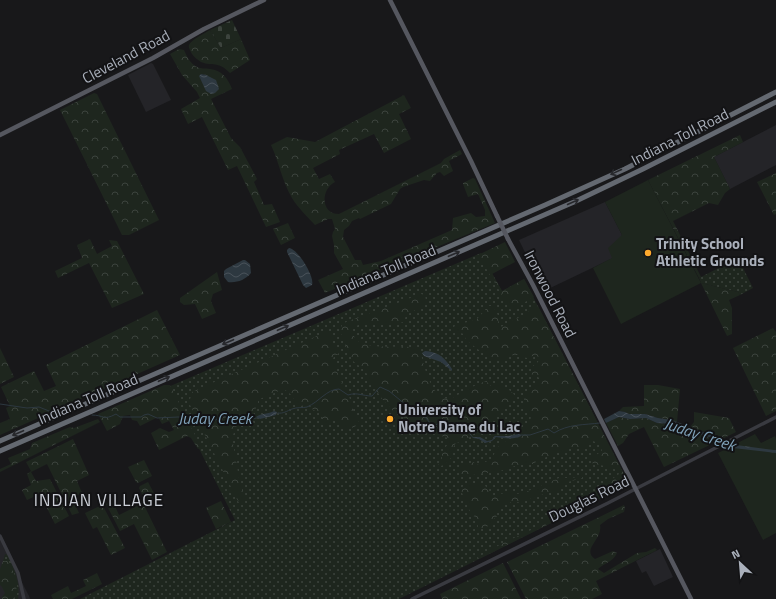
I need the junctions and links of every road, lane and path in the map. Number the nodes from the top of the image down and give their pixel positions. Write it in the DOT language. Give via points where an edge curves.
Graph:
graph roads {
  1 [pos="264,0"];
  2 [pos="390,0"];
  3 [pos="776,92"];
  4 [pos="776,102"];
  5 [pos="0,135"];
  6 [pos="776,417"];
  7 [pos="0,441"];
  8 [pos="0,451"];
  9 [pos="635,489"];
  10 [pos="0,536"];
  11 [pos="22,593"];
  12 [pos="20,599"];
  13 [pos="24,599"];
  14 [pos="412,599"];
  15 [pos="691,599"];
  1 -- 5 [label="main road, Cleveland Road"];
  2 -- 9 [label="main road, Ironwood Road, bridge"];
  3 -- 7 [label="highway, Indiana Toll Road, one-way" via="625,169 552,202"];
  8 -- 4 [label="highway, Indiana Toll Road, one-way" via="580,199"];
  6 -- 9 [label="street, Douglas Road"];
  9 -- 14 [label="street, Douglas Road"];
  9 -- 15 [label="main road, Ironwood Road"];
  10 -- 11 [label="street" via="18,573"];
  11 -- 12 [label="street"];
  11 -- 13 [label="street"];
}
